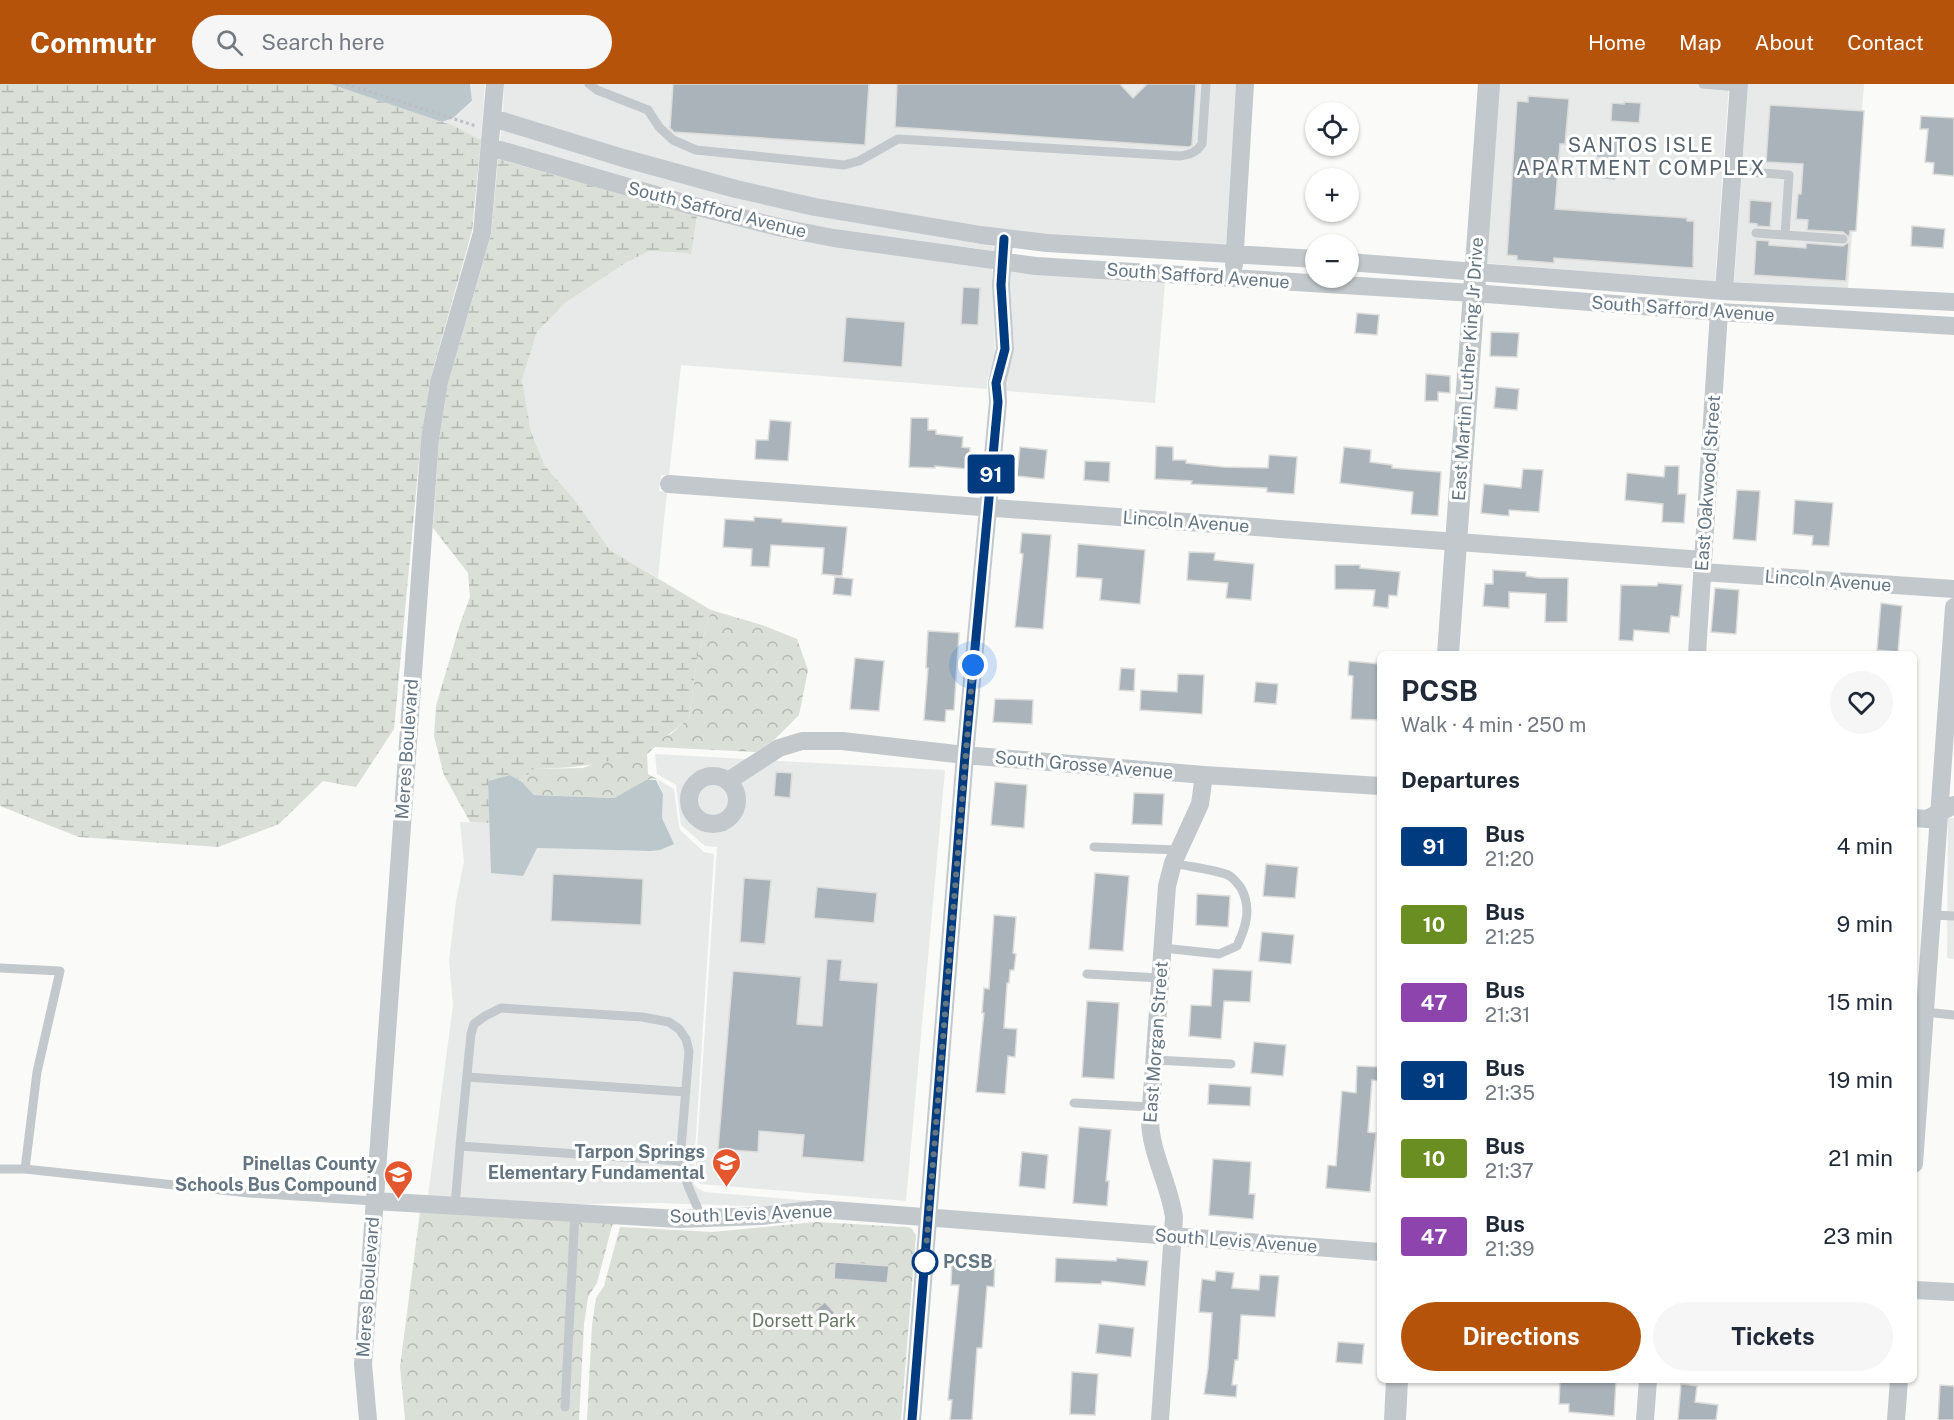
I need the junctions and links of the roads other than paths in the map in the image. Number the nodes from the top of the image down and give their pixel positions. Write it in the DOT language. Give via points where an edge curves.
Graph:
graph roads {
  1 [pos="495,84"];
  2 [pos="589,84"];
  3 [pos="1206,84"];
  4 [pos="1245,84"];
  5 [pos="1488,84"];
  6 [pos="1703,84"];
  7 [pos="1739,85"];
  8 [pos="493,117"];
  9 [pos="490,147"];
  10 [pos="1733,171"];
  11 [pos="1756,233"];
  12 [pos="1785,235"];
  13 [pos="1004,239"];
  14 [pos="1844,239"];
  15 [pos="1235,254"];
  16 [pos="1305,258"];
  17 [pos="1002,260"];
  18 [pos="1359,263"];
  19 [pos="1475,270"];
  20 [pos="1233,279"];
  21 [pos="1724,291"];
  22 [pos="1473,293"];
  23 [pos="1954,302"];
  24 [pos="1719,312"];
  25 [pos="1954,326"];
  26 [pos="669,484"];
  27 [pos="988,507"];
  28 [pos="1456,543"];
  29 [pos="1702,566"];
  30 [pos="1954,589"];
  31 [pos="1954,607"];
  32 [pos="1448,651"];
  33 [pos="1697,651"];
  34 [pos="965,755"];
  35 [pos="1204,775"];
  36 [pos="728,781"];
  37 [pos="1377,786"];
  38 [pos="1946,809"];
  39 [pos="1917,818"];
  40 [pos="1094,847"];
  41 [pos="1176,857"];
  42 [pos="1932,915"];
  43 [pos="1954,916"];
  44 [pos="1163,948"];
  45 [pos="0,968"];
  46 [pos="1087,974"];
  47 [pos="1160,978"];
  48 [pos="1925,1012"];
  49 [pos="1954,1015"];
  50 [pos="1155,1059"];
  51 [pos="1231,1064"];
  52 [pos="467,1077"];
  53 [pos="686,1092"];
  54 [pos="1074,1103"];
  55 [pos="1151,1107"];
  56 [pos="1917,1118"];
  57 [pos="460,1146"];
  58 [pos="680,1161"];
  59 [pos="0,1169"];
  60 [pos="25,1169"];
  61 [pos="374,1201"];
  62 [pos="455,1206"];
  63 [pos="575,1212"];
  64 [pos="928,1217"];
  65 [pos="702,1218"];
  66 [pos="1173,1236"];
  67 [pos="1377,1252"];
  68 [pos="1917,1290"];
  69 [pos="1954,1292"];
  70 [pos="1398,1383"];
  71 [pos="1648,1383"];
  72 [pos="1899,1383"];
  73 [pos="565,1407"];
  74 [pos="368,1420"];
  75 [pos="912,1420"];
  76 [pos="1160,1420"];
  77 [pos="1395,1420"];
  78 [pos="1645,1420"];
  79 [pos="1896,1420"];
  1 -- 8 [label="street, Meres Boulevard"];
  2 -- 3 [label="lane" via="648,110 673,140 696,150 844,165 898,139 1189,155 1202,144"];
  4 -- 15 [label="street"];
  5 -- 19 [label="street, East Martin Luther King Jr Drive"];
  6 -- 7 [label="lane"];
  7 -- 10 [label="street"];
  8 -- 9 [label="street, Meres Boulevard"];
  8 -- 13 [label="street, South Safford Avenue" via="736,189 815,207"];
  9 -- 17 [label="street, South Safford Avenue" via="690,206 782,228"];
  9 -- 61 [label="street, Meres Boulevard" via="482,233 439,382 430,439"];
  10 -- 12 [label="lane" via="1789,175"];
  10 -- 21 [label="street"];
  11 -- 12 [label="lane"];
  12 -- 14 [label="lane"];
  13 -- 15 [label="street, South Safford Avenue"];
  13 -- 17 [label="street"];
  15 -- 16 [label="street, South Safford Avenue"];
  15 -- 20 [label="street"];
  17 -- 20 [label="street, South Safford Avenue" via="1036,266"];
  17 -- 27 [label="street" via="1005,349 996,383 998,402"];
  18 -- 19 [label="street, South Safford Avenue"];
  19 -- 21 [label="street, South Safford Avenue"];
  19 -- 22 [label="street, East Martin Luther King Jr Drive"];
  20 -- 22 [label="street, South Safford Avenue"];
  21 -- 23 [label="street, South Safford Avenue"];
  22 -- 24 [label="street, South Safford Avenue"];
  22 -- 28 [label="street, East Martin Luther King Jr Drive"];
  24 -- 25 [label="street, South Safford Avenue"];
  24 -- 29 [label="street, East Oakwood Street"];
  26 -- 27 [label="street, Lincoln Avenue"];
  27 -- 28 [label="street, Lincoln Avenue"];
  27 -- 34 [label="street"];
  28 -- 29 [label="street, Lincoln Avenue"];
  28 -- 32 [label="street, East Martin Luther King Jr Drive"];
  29 -- 30 [label="street, Lincoln Avenue"];
  29 -- 33 [label="street, East Oakwood Street"];
  31 -- 38 [label="street"];
  34 -- 35 [label="street, South Grosse Avenue"];
  34 -- 36 [label="street, South Grosse Avenue" via="842,741 802,741 779,748"];
  34 -- 64 [label="street"];
  35 -- 37 [label="street, South Grosse Avenue"];
  35 -- 41 [label="street, East Morgan Street" via="1200,804"];
  38 -- 39 [label="street" via="1927,819"];
  38 -- 42 [label="street"];
  40 -- 41 [label="lane"];
  41 -- 44 [label="street, East Morgan Street" via="1167,886"];
  41 -- 44 [label="lane" via="1229,875 1238,884 1246,897 1245,929 1237,946 1219,954"];
  42 -- 43 [label="lane"];
  42 -- 48 [label="street"];
  44 -- 47 [label="street, East Morgan Street"];
  45 -- 60 [label="lane" via="60,971 37,1072"];
  46 -- 47 [label="lane"];
  47 -- 50 [label="street, East Morgan Street"];
  48 -- 49 [label="lane"];
  48 -- 56 [label="street"];
  50 -- 51 [label="lane"];
  50 -- 55 [label="street, East Morgan Street"];
  52 -- 53 [label="lane"];
  52 -- 53 [label="lane" via="474,1024 501,1008 642,1017 669,1022 686,1039"];
  52 -- 57 [label="lane"];
  53 -- 58 [label="lane"];
  54 -- 55 [label="lane"];
  55 -- 66 [label="street, East Morgan Street" via="1152,1140 1172,1202"];
  57 -- 58 [label="lane"];
  57 -- 62 [label="lane"];
  58 -- 65 [label="lane"];
  59 -- 60 [label="lane"];
  60 -- 61 [label="lane" via="249,1193"];
  61 -- 62 [label="street, South Levis Avenue"];
  61 -- 74 [label="street, Meres Boulevard" via="363,1364"];
  62 -- 63 [label="street, South Levis Avenue"];
  63 -- 65 [label="street, South Levis Avenue"];
  63 -- 73 [label="lane"];
  64 -- 65 [label="street, South Levis Avenue" via="819,1209"];
  64 -- 66 [label="street, South Levis Avenue"];
  64 -- 75 [label="street"];
  66 -- 67 [label="street, South Levis Avenue"];
  66 -- 76 [label="street, East Morgan Street"];
  68 -- 69 [label="street"];
  70 -- 77 [label="street"];
  71 -- 78 [label="street"];
  72 -- 79 [label="street"];
}
